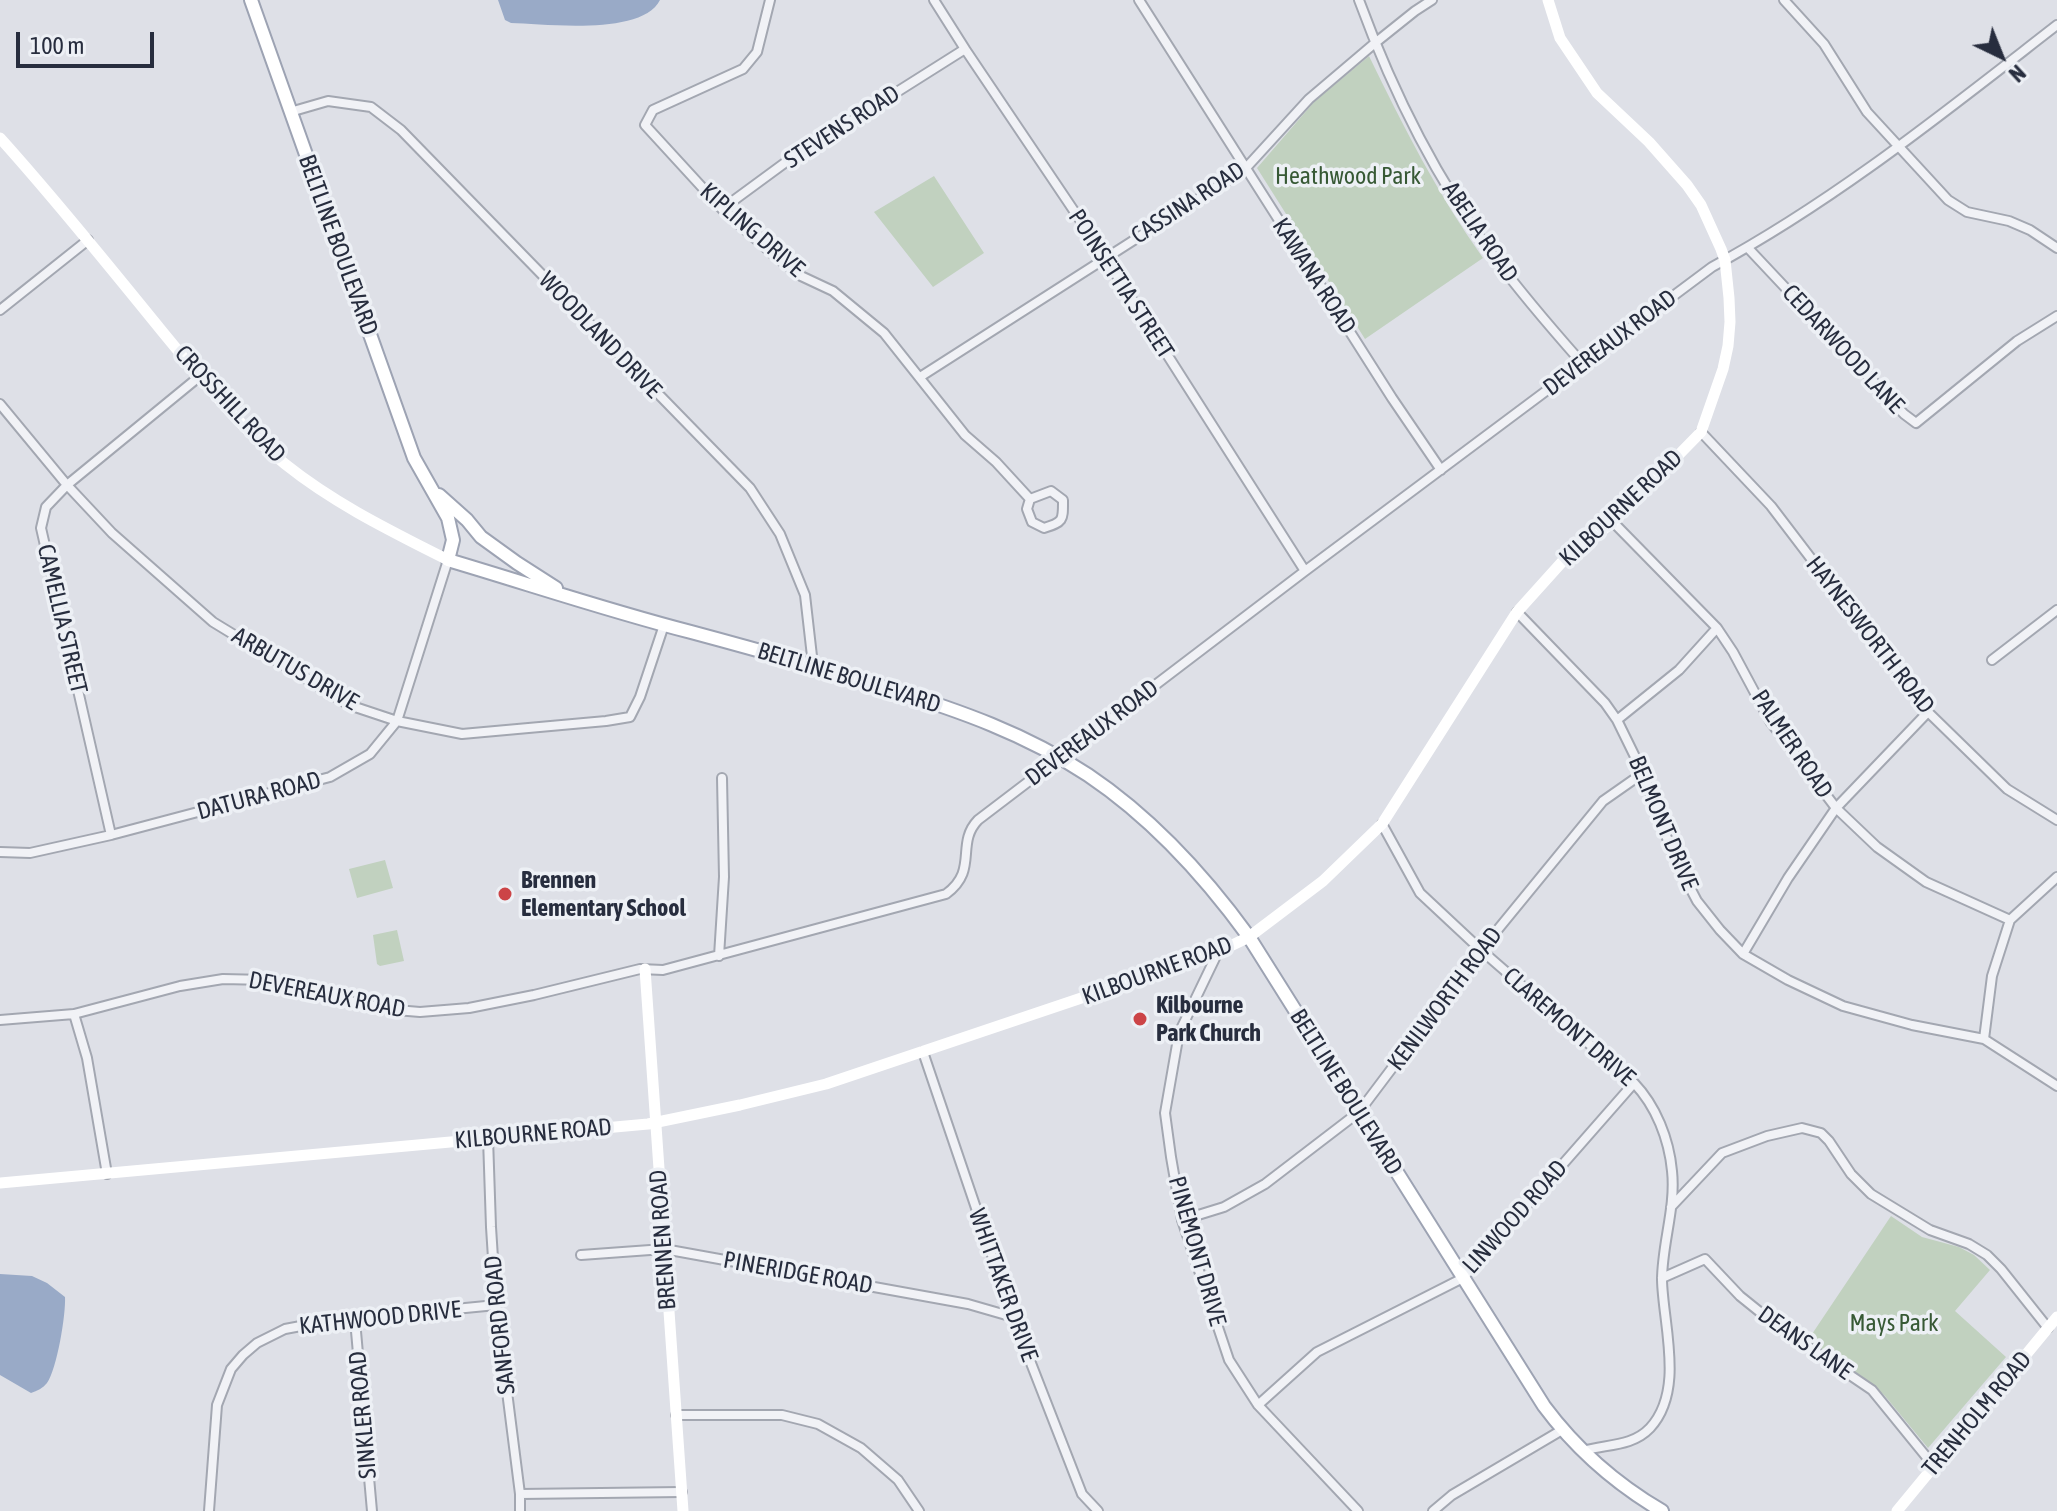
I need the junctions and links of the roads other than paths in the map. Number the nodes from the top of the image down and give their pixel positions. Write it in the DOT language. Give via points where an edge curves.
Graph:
graph roads {
  1 [pos="251,0"];
  2 [pos="770,0"];
  3 [pos="934,0"];
  4 [pos="1139,0"];
  5 [pos="1359,0"];
  6 [pos="1432,0"];
  7 [pos="1548,0"];
  8 [pos="1784,0"];
  9 [pos="2057,25"];
  10 [pos="1375,43"];
  11 [pos="965,49"];
  12 [pos="290,112"];
  13 [pos="0,138"];
  14 [pos="1899,147"];
  15 [pos="1245,169"];
  16 [pos="722,209"];
  17 [pos="88,240"];
  18 [pos="1748,248"];
  19 [pos="2057,248"];
  20 [pos="1105,257"];
  21 [pos="1725,260"];
  22 [pos="0,310"];
  23 [pos="2057,316"];
  24 [pos="1582,363"];
  25 [pos="200,376"];
  26 [pos="920,377"];
  27 [pos="0,404"];
  28 [pos="1701,432"];
  29 [pos="1441,470"];
  30 [pos="67,485"];
  31 [pos="431,488"];
  32 [pos="1030,499"];
  33 [pos="1613,522"];
  34 [pos="448,560"];
  35 [pos="1305,571"];
  36 [pos="570,597"];
  37 [pos="2057,610"];
  38 [pos="1517,612"];
  39 [pos="664,625"];
  40 [pos="1717,628"];
  41 [pos="1992,660"];
  42 [pos="813,665"];
  43 [pos="1928,712"];
  44 [pos="1617,720"];
  45 [pos="397,721"];
  46 [pos="1059,758"];
  47 [pos="1643,773"];
  48 [pos="722,778"];
  49 [pos="1836,808"];
  50 [pos="2057,820"];
  51 [pos="1382,824"];
  52 [pos="111,835"];
  53 [pos="0,852"];
  54 [pos="2057,877"];
  55 [pos="2010,920"];
  56 [pos="1249,937"];
  57 [pos="1481,950"];
  58 [pos="1218,952"];
  59 [pos="1743,954"];
  60 [pos="719,956"];
  61 [pos="645,969"];
  62 [pos="74,1014"];
  63 [pos="0,1020"];
  64 [pos="1984,1039"];
  65 [pos="923,1052"];
  66 [pos="1634,1083"];
  67 [pos="2056,1083"];
  68 [pos="1359,1112"];
  69 [pos="655,1123"];
  70 [pos="488,1138"];
  71 [pos="107,1174"];
  72 [pos="0,1183"];
  73 [pos="1670,1208"];
  74 [pos="1182,1220"];
  75 [pos="664,1249"];
  76 [pos="581,1255"];
  77 [pos="1463,1278"];
  78 [pos="1662,1278"];
  79 [pos="496,1305"];
  80 [pos="1013,1317"];
  81 [pos="2057,1317"];
  82 [pos="355,1320"];
  83 [pos="2048,1328"];
  84 [pos="1258,1405"];
  85 [pos="676,1415"];
  86 [pos="1562,1430"];
  87 [pos="1583,1451"];
  88 [pos="1933,1465"];
  89 [pos="682,1492"];
  90 [pos="520,1494"];
  91 [pos="209,1511"];
  92 [pos="372,1511"];
  93 [pos="520,1511"];
  94 [pos="683,1511"];
  95 [pos="919,1511"];
  96 [pos="1098,1511"];
  97 [pos="1358,1511"];
  98 [pos="1433,1511"];
  99 [pos="1662,1511"];
  100 [pos="1897,1511"];
  1 -- 12 [label="main road, BELTLINE BOULEVARD"];
  2 -- 16 [label="street, KIPLING DRIVE" via="757,52 743,69 653,110 645,125"];
  3 -- 11 [label="street, POINSETTIA STREET"];
  4 -- 15 [label="street, KAWANA ROAD"];
  5 -- 10 [label="street, ABELIA ROAD"];
  6 -- 10 [label="street, CASSINA ROAD"];
  7 -- 21 [label="street, KILBOURNE ROAD" via="1560,38 1597,93 1695,195"];
  8 -- 14 [label="street" via="1824,44 1867,112"];
  9 -- 14 [label="street, DEVEREAUX ROAD"];
  10 -- 15 [label="street, CASSINA ROAD" via="1309,99"];
  10 -- 24 [label="street, ABELIA ROAD" via="1406,113 1469,221"];
  11 -- 16 [label="street, STEVENS ROAD" via="786,162"];
  11 -- 20 [label="street, POINSETTIA STREET"];
  12 -- 31 [label="main road, BELTLINE BOULEVARD" via="414,458"];
  12 -- 42 [label="street, WOODLAND DRIVE" via="328,101 371,107 401,130 750,488 780,534 805,595"];
  13 -- 17 [label="street, CROSSHILL ROAD"];
  14 -- 18 [label="street, DEVEREAUX ROAD"];
  14 -- 19 [label="street" via="1948,200 1967,212 2030,230"];
  15 -- 20 [label="street, CASSINA ROAD"];
  15 -- 29 [label="street, KAWANA ROAD"];
  16 -- 26 [label="street, KIPLING DRIVE" via="801,276 833,291 884,333"];
  17 -- 22 [label="street"];
  17 -- 25 [label="street, CROSSHILL ROAD"];
  18 -- 21 [label="street, DEVEREAUX ROAD"];
  18 -- 23 [label="street, CEDARWOOD LANE" via="1916,423 2017,341"];
  20 -- 26 [label="street, CASSINA ROAD"];
  20 -- 35 [label="street, POINSETTIA STREET"];
  21 -- 24 [label="street, DEVEREAUX ROAD"];
  21 -- 28 [label="street, KILBOURNE ROAD" via="1728,346"];
  24 -- 29 [label="street, DEVEREAUX ROAD"];
  25 -- 30 [label="street, CAMELLIA STREET"];
  25 -- 34 [label="street, CROSSHILL ROAD" via="295,471 359,515"];
  26 -- 32 [label="street, KIPLING DRIVE" via="965,435"];
  27 -- 30 [label="street, ARBUTUS DRIVE"];
  28 -- 33 [label="street, KILBOURNE ROAD"];
  28 -- 43 [label="street, HAYNESWORTH ROAD" via="1771,506"];
  29 -- 35 [label="street, DEVEREAUX ROAD"];
  30 -- 45 [label="street, ARBUTUS DRIVE" via="112,533 213,622 349,705"];
  30 -- 52 [label="street, CAMELLIA STREET" via="46,507 41,528"];
  31 -- 34 [label="main road, DATURA ROAD" via="448,518 453,540"];
  31 -- 36 [label="main road" via="481,537"];
  32 -- 32 [label="street, KIPLING DRIVE" via="1051,491 1063,500 1063,519 1044,528 1032,522"];
  33 -- 38 [label="street, KILBOURNE ROAD" via="1562,562"];
  33 -- 40 [label="street, PALMER ROAD"];
  34 -- 36 [label="main road, CROSSHILL ROAD"];
  34 -- 45 [label="street, DATURA ROAD"];
  35 -- 46 [label="street, DEVEREAUX ROAD"];
  36 -- 39 [label="main road, BELTLINE BOULEVARD"];
  37 -- 41 [label="street"];
  38 -- 44 [label="street, BELMONT DRIVE"];
  38 -- 51 [label="street, KILBOURNE ROAD"];
  39 -- 42 [label="main road, BELTLINE BOULEVARD"];
  39 -- 45 [label="street, ARBUTUS DRIVE" via="630,717 462,734"];
  40 -- 44 [label="street" via="1679,670"];
  40 -- 49 [label="street, PALMER ROAD" via="1770,721"];
  42 -- 46 [label="main road, BELTLINE BOULEVARD" via="972,716"];
  43 -- 49 [label="street"];
  43 -- 50 [label="street, HAYNESWORTH ROAD" via="2007,789"];
  44 -- 47 [label="street, BELMONT DRIVE"];
  45 -- 52 [label="street, DATURA ROAD" via="370,754 330,777"];
  46 -- 56 [label="main road, BELTLINE BOULEVARD" via="1156,829"];
  46 -- 60 [label="street, DEVEREAUX ROAD" via="974,825 962,876 946,894"];
  47 -- 57 [label="street, KENILWORTH ROAD" via="1603,801"];
  47 -- 59 [label="street, BELMONT DRIVE" via="1674,857 1697,901"];
  48 -- 60 [label="street"];
  49 -- 55 [label="street, PALMER ROAD" via="1877,847 1926,882"];
  49 -- 59 [label="street"];
  51 -- 56 [label="street, KILBOURNE ROAD" via="1323,881"];
  51 -- 57 [label="street, CLAREMONT DRIVE" via="1420,893"];
  52 -- 53 [label="street, DATURA ROAD" via="30,853"];
  54 -- 55 [label="street"];
  55 -- 64 [label="street" via="1992,976"];
  56 -- 58 [label="street, KILBOURNE ROAD"];
  56 -- 68 [label="main road, BELTLINE BOULEVARD"];
  57 -- 66 [label="street, CLAREMONT DRIVE"];
  57 -- 68 [label="street, KENILWORTH ROAD"];
  58 -- 65 [label="street, KILBOURNE ROAD"];
  58 -- 74 [label="street, PINEMONT DRIVE" via="1179,1033 1165,1113"];
  59 -- 64 [label="street, BELMONT DRIVE" via="1843,1006"];
  60 -- 61 [label="street, DEVEREAUX ROAD" via="663,970"];
  61 -- 62 [label="street, DEVEREAUX ROAD" via="444,1011 396,1010 266,980 233,978"];
  61 -- 69 [label="street, BRENNEN ROAD"];
  62 -- 63 [label="street, DEVEREAUX ROAD"];
  62 -- 71 [label="street"];
  64 -- 67 [label="street, BELMONT DRIVE"];
  65 -- 69 [label="street, KILBOURNE ROAD" via="783,1095"];
  65 -- 80 [label="street, WHITTAKER DRIVE"];
  66 -- 73 [label="street, CLAREMONT DRIVE" via="1667,1142"];
  66 -- 77 [label="street, LINWOOD ROAD"];
  68 -- 74 [label="street, KENILWORTH ROAD" via="1265,1184 1224,1207"];
  68 -- 77 [label="main road, BELTLINE BOULEVARD"];
  69 -- 70 [label="street, KILBOURNE ROAD"];
  69 -- 75 [label="street, BRENNEN ROAD"];
  70 -- 71 [label="street, KILBOURNE ROAD"];
  70 -- 79 [label="street, SANFORD ROAD"];
  71 -- 72 [label="street, KILBOURNE ROAD"];
  73 -- 78 [label="street, CLAREMONT DRIVE"];
  73 -- 83 [label="street" via="1722,1153 1802,1128 1821,1133 1871,1194 1930,1230 1987,1255"];
  74 -- 84 [label="street, PINEMONT DRIVE" via="1229,1360"];
  75 -- 76 [label="street, PINERIDGE ROAD"];
  75 -- 80 [label="street, PINERIDGE ROAD" via="968,1304"];
  75 -- 85 [label="street, BRENNEN ROAD"];
  77 -- 84 [label="street, LINWOOD ROAD" via="1317,1352"];
  77 -- 86 [label="main road, BELTLINE BOULEVARD"];
  78 -- 87 [label="street, CLAREMONT DRIVE" via="1670,1371 1661,1409 1633,1441"];
  78 -- 88 [label="street, DEANS LANE" via="1705,1259 1776,1325 1872,1390"];
  79 -- 82 [label="street, KATHWOOD DRIVE"];
  79 -- 90 [label="street, SANFORD ROAD"];
  80 -- 96 [label="street, WHITTAKER DRIVE" via="1082,1494"];
  81 -- 83 [label="street, TRENHOLM ROAD"];
  82 -- 91 [label="street, KATHWOOD DRIVE" via="285,1329 257,1343 231,1369 217,1405"];
  82 -- 92 [label="street, SINKLER ROAD"];
  83 -- 88 [label="street, TRENHOLM ROAD"];
  84 -- 97 [label="street, PINEMONT DRIVE"];
  85 -- 89 [label="street, BRENNEN ROAD"];
  85 -- 95 [label="street" via="782,1415 818,1424 861,1448 898,1480"];
  86 -- 87 [label="main road, BELTLINE BOULEVARD"];
  86 -- 98 [label="street"];
  87 -- 99 [label="main road, BELTLINE BOULEVARD"];
  88 -- 100 [label="street, TRENHOLM ROAD"];
  89 -- 90 [label="street"];
  89 -- 94 [label="street, BRENNEN ROAD"];
  90 -- 93 [label="street, SANFORD ROAD"];
}
